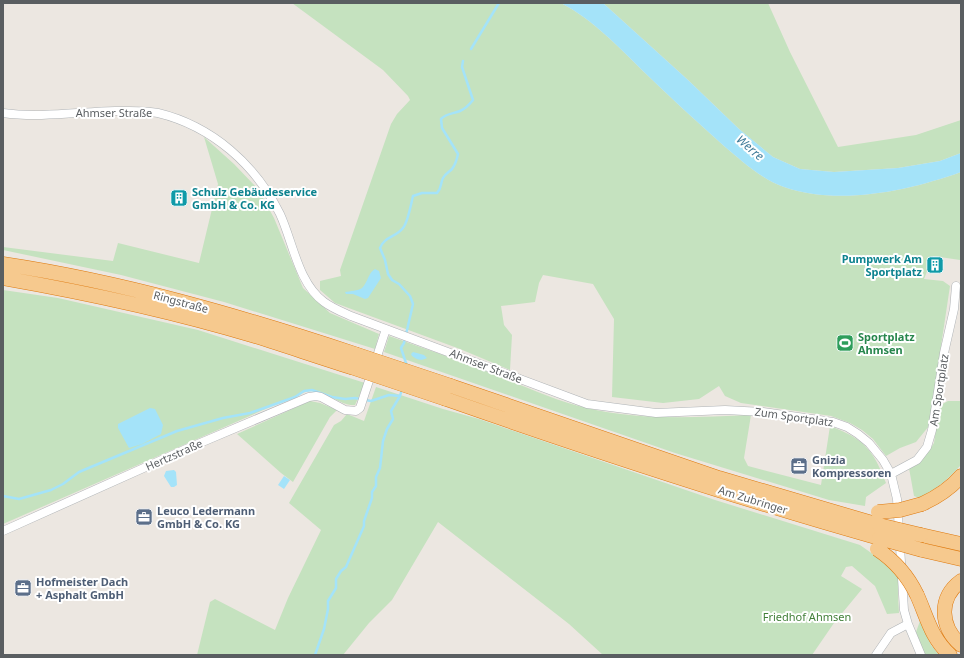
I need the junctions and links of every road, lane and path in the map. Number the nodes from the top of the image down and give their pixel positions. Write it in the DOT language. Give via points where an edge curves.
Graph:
graph roads {
  1 [pos="3,113"];
  2 [pos="3,264"];
  3 [pos="3,278"];
  4 [pos="956,286"];
  5 [pos="389,330"];
  6 [pos="353,361"];
  7 [pos="448,393"];
  8 [pos="587,404"];
  9 [pos="891,474"];
  10 [pos="961,476"];
  11 [pos="3,531"];
  12 [pos="878,531"];
  13 [pos="961,544"];
  14 [pos="961,559"];
  15 [pos="961,581"];
  16 [pos="908,624"];
  17 [pos="961,645"];
  18 [pos="876,655"];
  19 [pos="921,655"];
  20 [pos="950,655"];
  1 -- 5 [label="street, Ahmser Straße" via="22,115 157,112 210,134 242,160 271,196 309,286 325,303"];
  2 -- 6 [label="highway, Ringstraße" via="93,280 268,326"];
  3 -- 6 [label="highway, Ringstraße" via="71,290 169,313"];
  4 -- 9 [label="street, Am Sportplatz" via="954,309 927,447 917,460"];
  5 -- 8 [label="street, Ahmser Straße"];
  5 -- 11 [label="street, Hertzstraße" via="361,406 356,411 345,410 322,397 309,397"];
  6 -- 7 [label="highway, bridge"];
  7 -- 12 [label="highway, Am Zubringer" via="558,423 719,478 828,510"];
  7 -- 12 [label="highway, Am Zubringer" via="547,434 679,477 831,524"];
  8 -- 9 [label="street, Zum Sportplatz" via="656,413 725,410 763,412 833,422 847,427 869,442"];
  9 -- 16 [label="street, Zum Sportplatz" via="898,499 903,598"];
  10 -- 12 [label="highway, bridge" via="945,491 922,504 900,510"];
  12 -- 13 [label="highway, Am Zubringer, bridge" via="921,534"];
  12 -- 14 [label="highway, Am Zubringer, bridge" via="922,550"];
  12 -- 20 [label="highway, bridge" via="884,553 912,585 929,628"];
  15 -- 17 [label="highway" via="948,593 945,619 948,629"];
  16 -- 18 [label="street" via="891,633"];
  16 -- 19 [label="street, Zum Sportplatz"];
}
